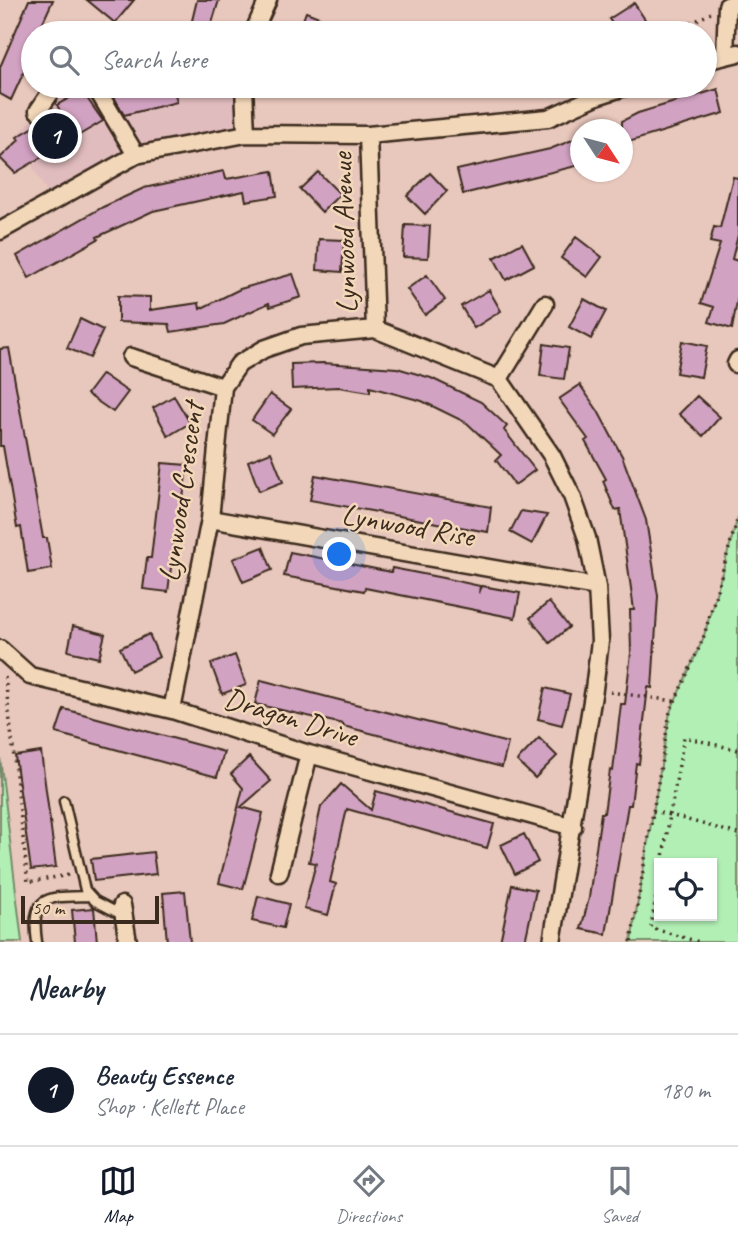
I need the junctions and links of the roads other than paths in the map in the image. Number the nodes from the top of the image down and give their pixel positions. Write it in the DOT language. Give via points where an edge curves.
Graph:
graph roads {
  1 [pos="268,0"];
  2 [pos="730,2"];
  3 [pos="258,21"];
  4 [pos="731,54"];
  5 [pos="47,98"];
  6 [pos="102,98"];
  7 [pos="244,98"];
  8 [pos="593,98"];
  9 [pos="38,111"];
  10 [pos="246,134"];
  11 [pos="368,135"];
  12 [pos="136,155"];
  13 [pos="0,232"];
  14 [pos="545,304"];
  15 [pos="375,329"];
  16 [pos="131,357"];
  17 [pos="499,379"];
  18 [pos="223,387"];
  19 [pos="210,519"];
  20 [pos="597,587"];
  21 [pos="1,650"];
  22 [pos="172,710"];
  23 [pos="309,754"];
  24 [pos="64,801"];
  25 [pos="573,827"];
  26 [pos="279,873"];
  27 [pos="90,896"];
  28 [pos="123,911"];
  29 [pos="37,942"];
  30 [pos="128,942"];
  31 [pos="552,942"];
  1 -- 3 [label="street"];
  2 -- 4 [label="street"];
  5 -- 9 [label="street"];
  6 -- 12 [label="street"];
  7 -- 10 [label="street"];
  8 -- 11 [label="street" via="548,118"];
  10 -- 11 [label="street"];
  10 -- 12 [label="street"];
  11 -- 15 [label="street, Lynwood Avenue"];
  12 -- 13 [label="street"];
  14 -- 17 [label="street"];
  15 -- 17 [label="street, Lynwood Crescent"];
  15 -- 18 [label="street, Lynwood Crescent" via="301,336 264,349 239,364"];
  16 -- 18 [label="street"];
  17 -- 20 [label="street" via="552,456 572,496"];
  18 -- 19 [label="street, Lynwood Crescent"];
  19 -- 20 [label="street, Lynwood Rise"];
  19 -- 22 [label="street, Lynwood Crescent"];
  20 -- 25 [label="street" via="600,641"];
  21 -- 22 [label="street, Dragon Drive" via="30,676"];
  22 -- 23 [label="street, Dragon Drive"];
  23 -- 25 [label="street, Dragon Drive"];
  23 -- 26 [label="street"];
  24 -- 27 [label="lane"];
  25 -- 31 [label="street"];
  27 -- 28 [label="lane"];
  27 -- 29 [label="lane" via="51,897 42,902 34,918"];
  28 -- 30 [label="street"];
}
